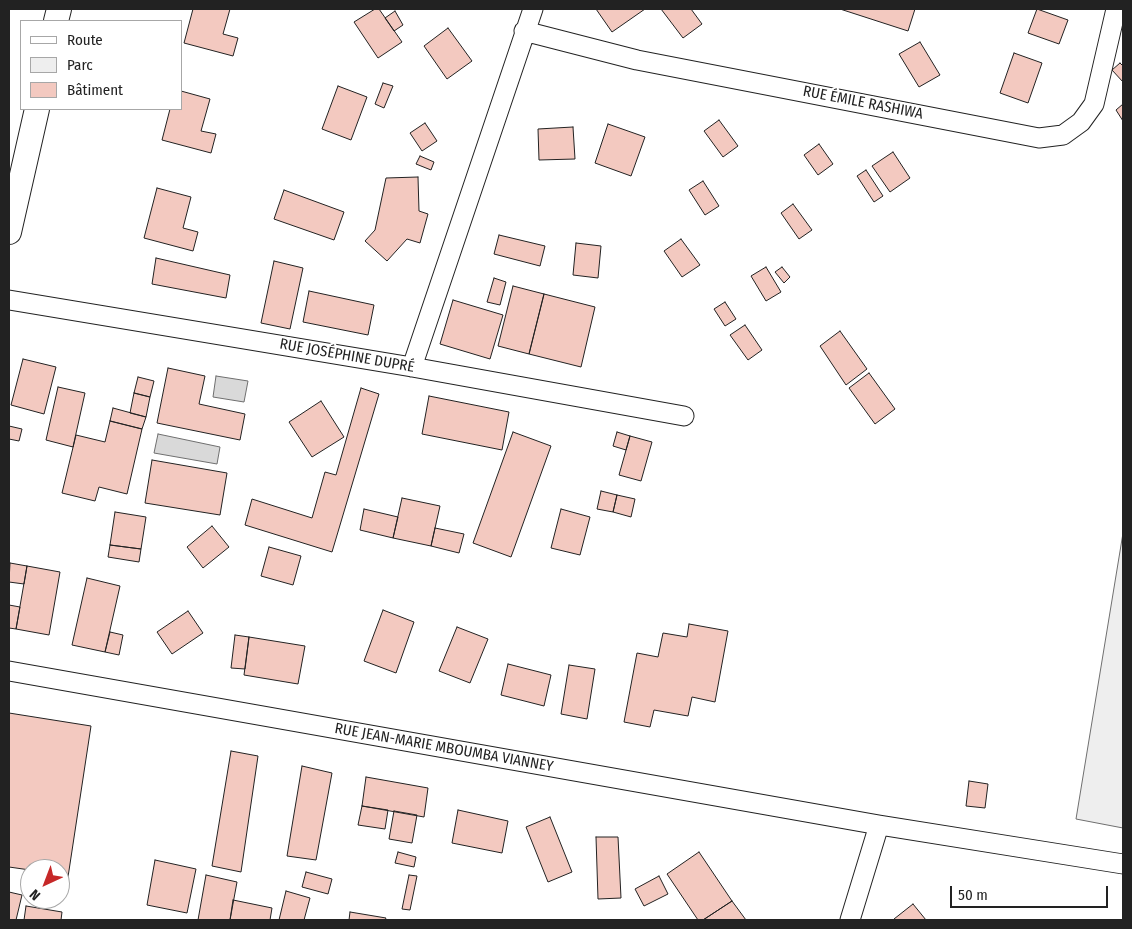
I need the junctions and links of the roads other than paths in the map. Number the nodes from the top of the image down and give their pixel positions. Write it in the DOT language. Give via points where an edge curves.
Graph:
graph roads {
  1 [pos="533,9"];
  2 [pos="1116,9"];
  3 [pos="524,31"];
  4 [pos="37,110"];
  5 [pos="9,232"];
  6 [pos="9,300"];
  7 [pos="412,367"];
  8 [pos="684,416"];
  9 [pos="9,671"];
  10 [pos="879,825"];
  11 [pos="1123,864"];
  12 [pos="850,920"];
  1 -- 3 [label="street"];
  2 -- 3 [label="street, RUE ÉMILE RASHIWA" via="1094,104 1082,122 1063,135 1039,138 636,60"];
  3 -- 7 [label="street"];
  4 -- 5 [label="street"];
  6 -- 7 [label="street, RUE JOSÉPHINE DUPRÉ"];
  7 -- 8 [label="street, RUE JOSÉPHINE DUPRÉ"];
  9 -- 10 [label="street, RUE JEAN-MARIE MBOUMBA VIANNEY"];
  10 -- 11 [label="street, RUE JEAN-MARIE MBOUMBA VIANNEY"];
  10 -- 12 [label="street"];
}
